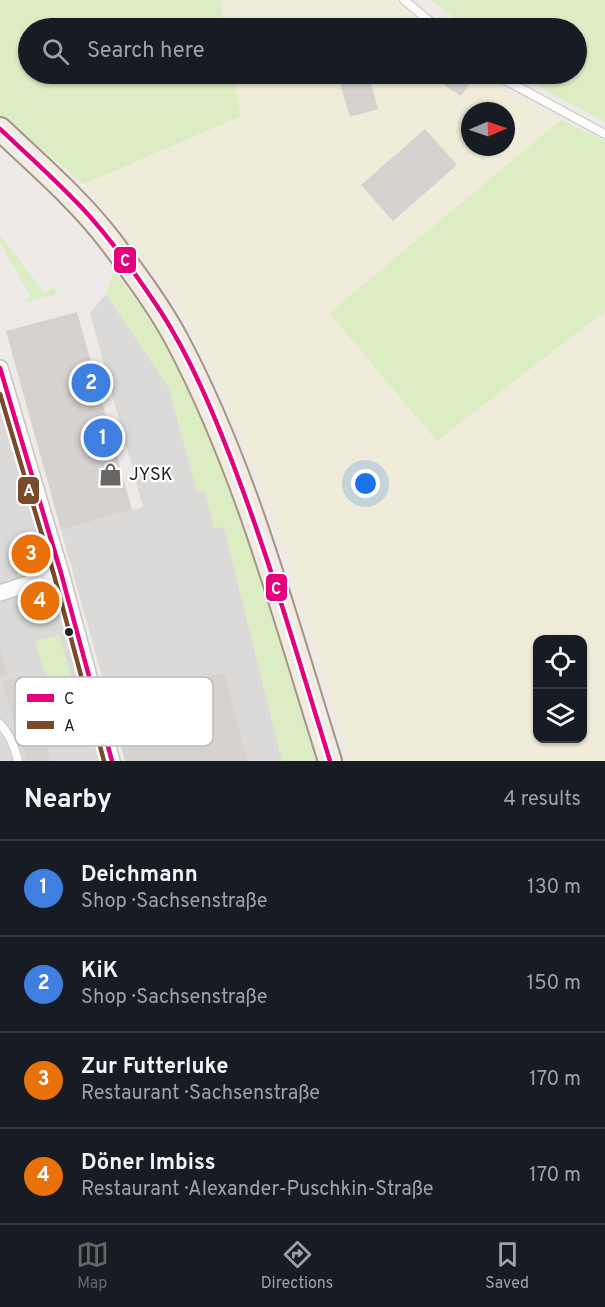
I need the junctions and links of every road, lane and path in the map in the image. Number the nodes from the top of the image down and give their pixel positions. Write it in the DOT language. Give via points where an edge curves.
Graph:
graph roads {
  1 [pos="404,0"];
  2 [pos="426,18"];
  3 [pos="512,84"];
  4 [pos="0,129"];
  5 [pos="605,134"];
  6 [pos="0,368"];
  7 [pos="61,573"];
  8 [pos="0,593"];
  9 [pos="89,677"];
  10 [pos="0,724"];
  11 [pos="108,746"];
  12 [pos="18,761"];
  13 [pos="112,761"];
  14 [pos="330,761"];
  1 -- 2 [label="lane"];
  3 -- 5 [label="lane"];
  4 -- 14 [label="main road" via="109,240 176,339 222,435 255,523"];
  6 -- 7 [label="street"];
  7 -- 8 [label="street"];
  7 -- 9 [label="street"];
  10 -- 12 [label="lane" via="16,749"];
  11 -- 13 [label="street"];
}
